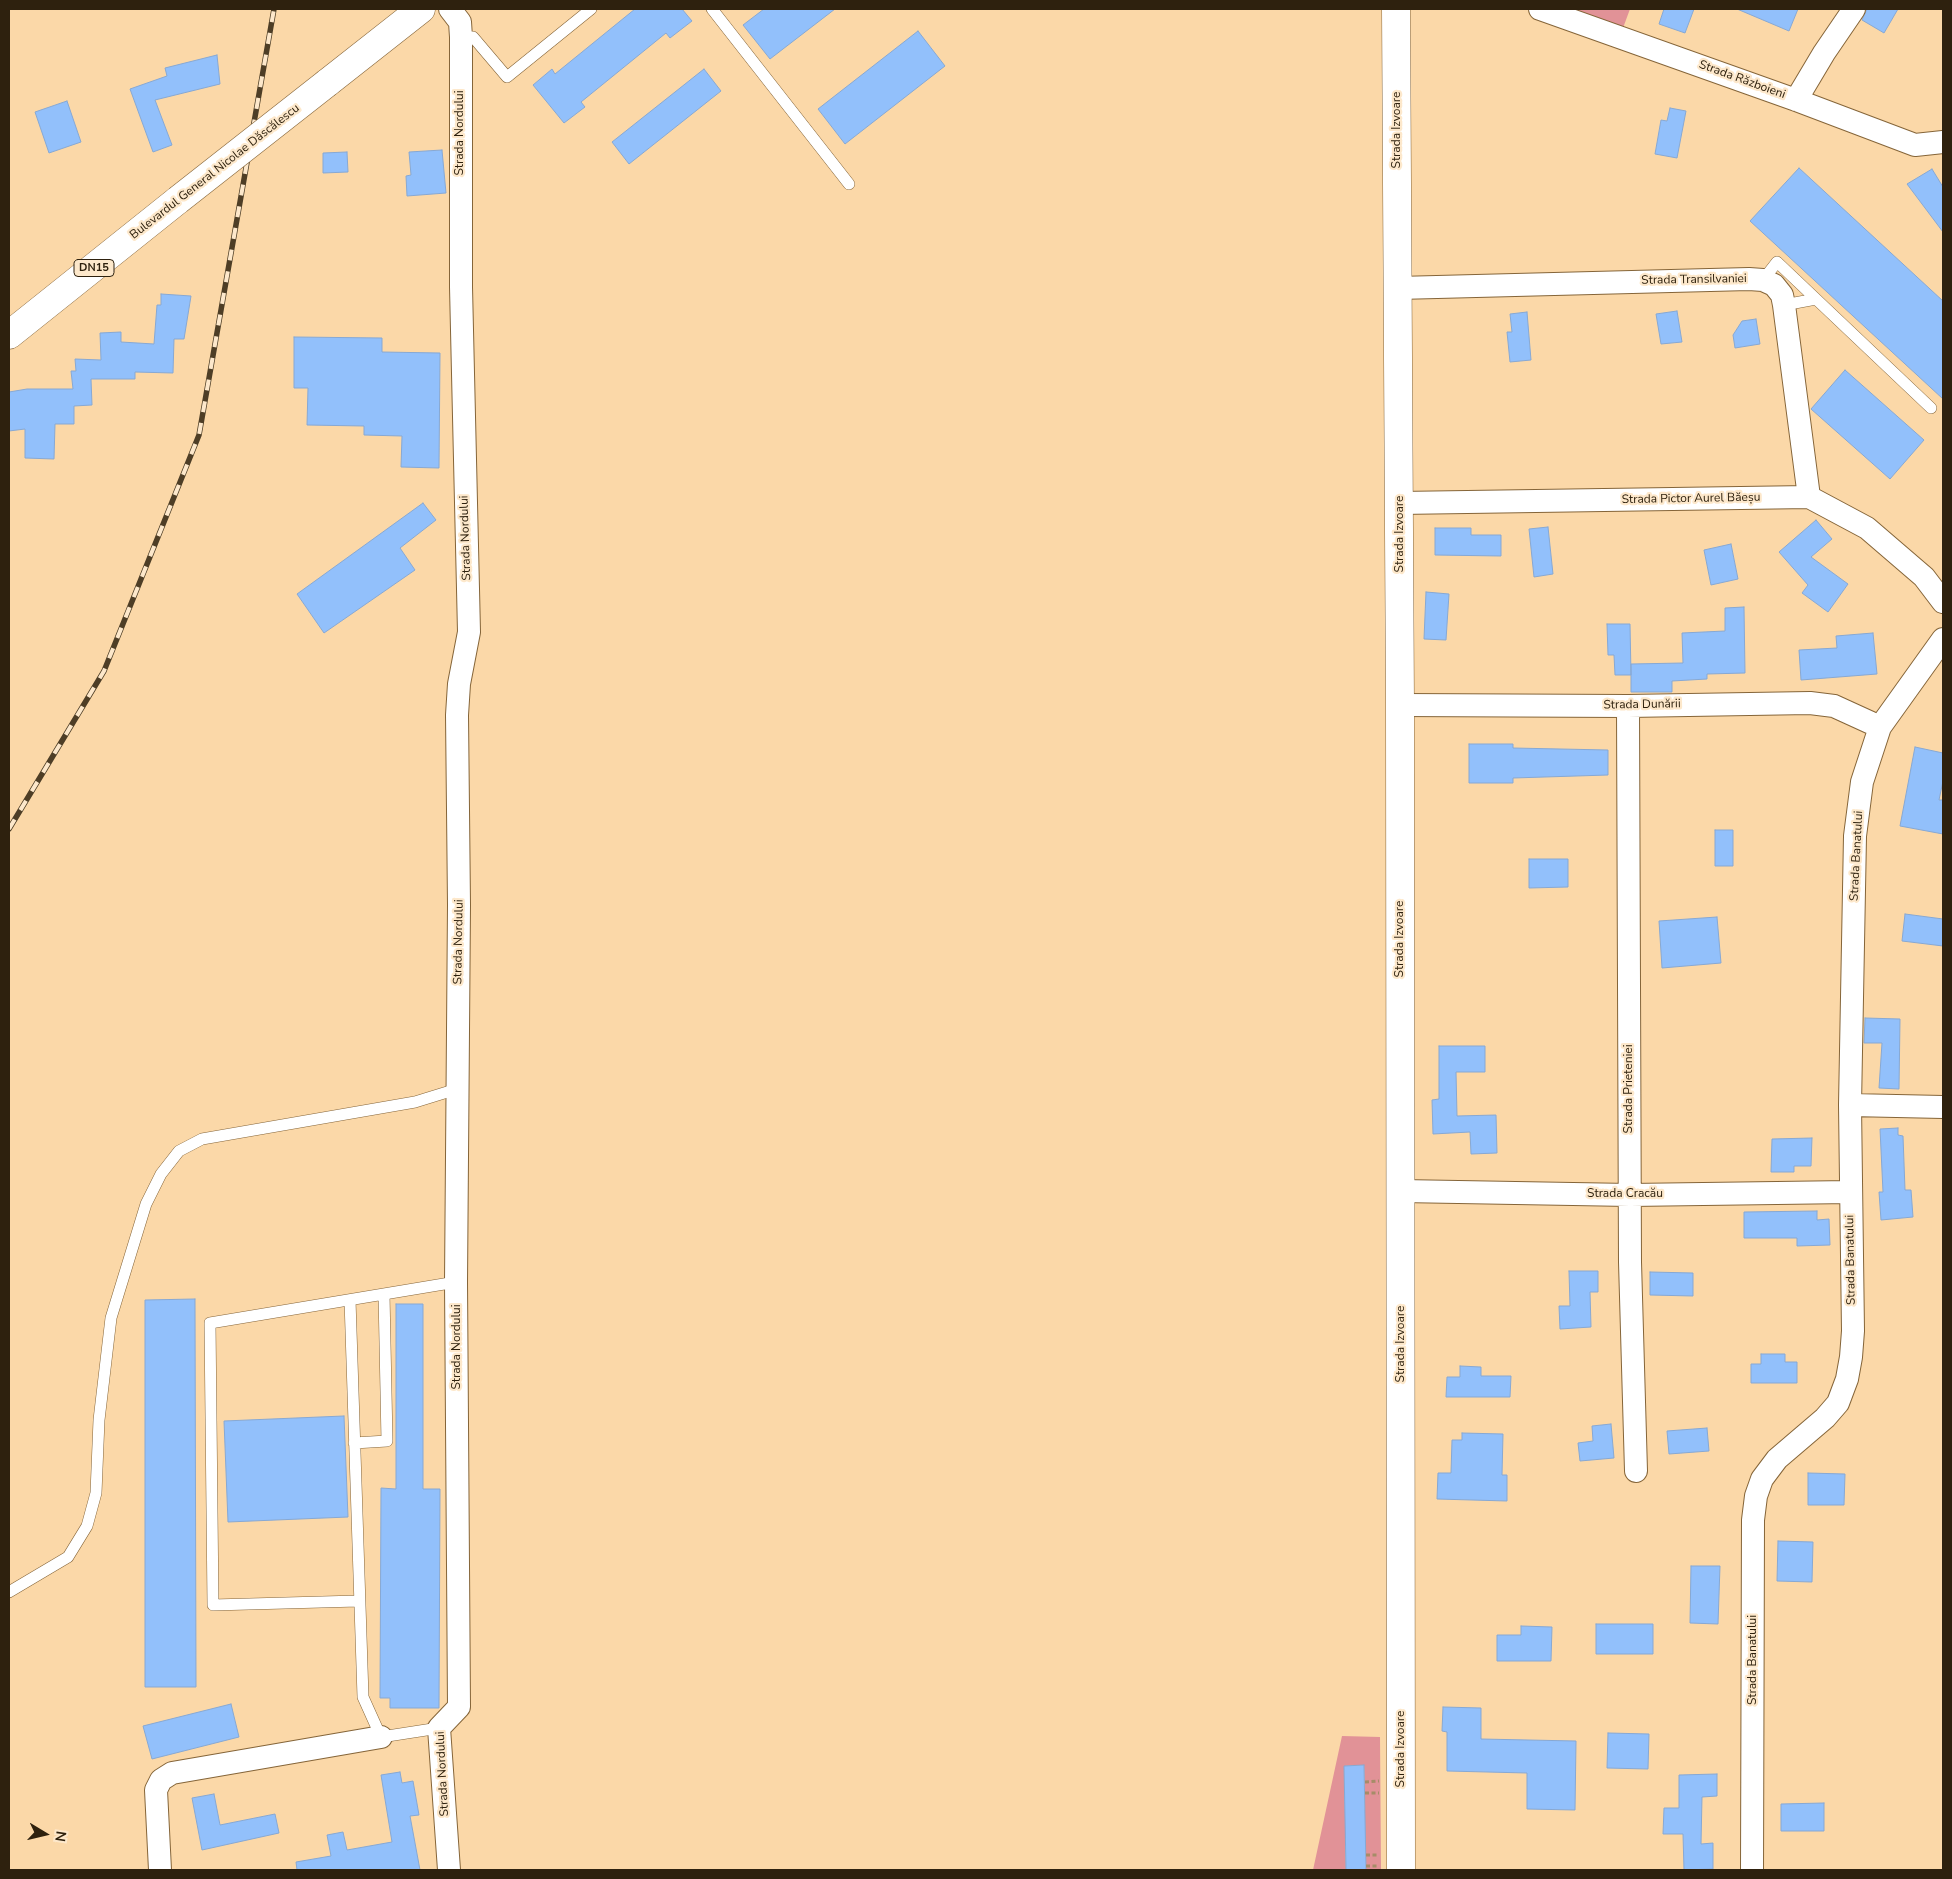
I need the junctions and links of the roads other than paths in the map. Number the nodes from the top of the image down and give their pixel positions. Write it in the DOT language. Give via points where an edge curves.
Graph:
graph roads {
  1 [pos="421,9"];
  2 [pos="450,9"];
  3 [pos="592,9"];
  4 [pos="712,9"];
  5 [pos="1396,9"];
  6 [pos="1540,9"];
  7 [pos="1854,9"];
  8 [pos="461,37"];
  9 [pos="1796,100"];
  10 [pos="1943,142"];
  11 [pos="849,184"];
  12 [pos="1763,280"];
  13 [pos="1398,288"];
  14 [pos="1816,298"];
  15 [pos="1784,305"];
  16 [pos="9,335"];
  17 [pos="1931,408"];
  18 [pos="1809,497"];
  19 [pos="1400,502"];
  20 [pos="1943,602"];
  21 [pos="1943,639"];
  22 [pos="1400,705"];
  23 [pos="1628,706"];
  24 [pos="1880,726"];
  25 [pos="457,1089"];
  26 [pos="1850,1105"];
  27 [pos="1943,1107"];
  28 [pos="1401,1191"];
  29 [pos="1850,1192"];
  30 [pos="1630,1195"];
  31 [pos="456,1282"];
  32 [pos="384,1294"];
  33 [pos="350,1300"];
  34 [pos="354,1443"];
  35 [pos="1636,1471"];
  36 [pos="9,1592"];
  37 [pos="358,1601"];
  38 [pos="438,1728"];
  39 [pos="382,1737"];
  40 [pos="1388,1863"];
  41 [pos="160,1870"];
  42 [pos="448,1870"];
  43 [pos="1752,1870"];
  1 -- 16 [label="main road, Bulevardul General Nicolae Dăscălescu / DN15, bridge"];
  2 -- 8 [label="street, Strada Nordului" via="460,22"];
  3 -- 8 [label="lane" via="507,77 473,37"];
  4 -- 11 [label="lane"];
  5 -- 13 [label="main road, Strada Izvoare"];
  6 -- 9 [label="street, Strada Războieni"];
  7 -- 9 [label="street"];
  8 -- 25 [label="street, Strada Nordului" via="461,278 469,632 457,715"];
  9 -- 10 [label="street, Strada Războieni" via="1915,146"];
  12 -- 13 [label="street, Strada Transilvaniei"];
  12 -- 14 [label="lane" via="1776,262"];
  12 -- 15 [label="street, Strada Transilvaniei" via="1774,285 1782,295"];
  13 -- 19 [label="main road, Strada Izvoare"];
  14 -- 15 [label="lane"];
  14 -- 17 [label="lane"];
  15 -- 18 [label="street, Strada Transilvaniei"];
  18 -- 19 [label="street, Strada Pictor Aurel Băeșu"];
  18 -- 20 [label="street, Strada Pictor Aurel Băeșu" via="1867,528 1924,577"];
  19 -- 22 [label="main road, Strada Izvoare"];
  21 -- 24 [label="street, Strada Banatului"];
  22 -- 23 [label="street, Strada Dunării"];
  22 -- 28 [label="main road, Strada Izvoare"];
  23 -- 24 [label="street, Strada Dunării" via="1810,703 1834,706"];
  23 -- 30 [label="street, Strada Prieteniei"];
  24 -- 26 [label="street, Strada Banatului" via="1862,782 1856,836"];
  25 -- 31 [label="street, Strada Nordului"];
  25 -- 36 [label="lane" via="415,1102 202,1139 179,1152 162,1174 146,1204 111,1318 99,1420 96,1493 87,1526 68,1557"];
  26 -- 27 [label="street"];
  26 -- 29 [label="street, Strada Banatului"];
  28 -- 30 [label="street, Strada Cracău"];
  28 -- 40 [label="main road, Strada Izvoare"];
  29 -- 30 [label="street, Strada Cracău"];
  29 -- 43 [label="street, Strada Banatului" via="1853,1331 1847,1379 1838,1403 1777,1459 1762,1478 1756,1496 1753,1520"];
  30 -- 35 [label="street, Strada Prieteniei"];
  31 -- 32 [label="lane"];
  31 -- 38 [label="street, Strada Nordului" via="459,1707"];
  32 -- 33 [label="lane"];
  32 -- 34 [label="lane" via="387,1441"];
  33 -- 34 [label="lane"];
  33 -- 37 [label="lane" via="210,1323 213,1605"];
  34 -- 37 [label="lane"];
  37 -- 39 [label="lane" via="363,1697"];
  38 -- 39 [label="lane"];
  38 -- 42 [label="street, Strada Nordului"];
  39 -- 41 [label="street" via="172,1773 161,1780 156,1790"];
}
